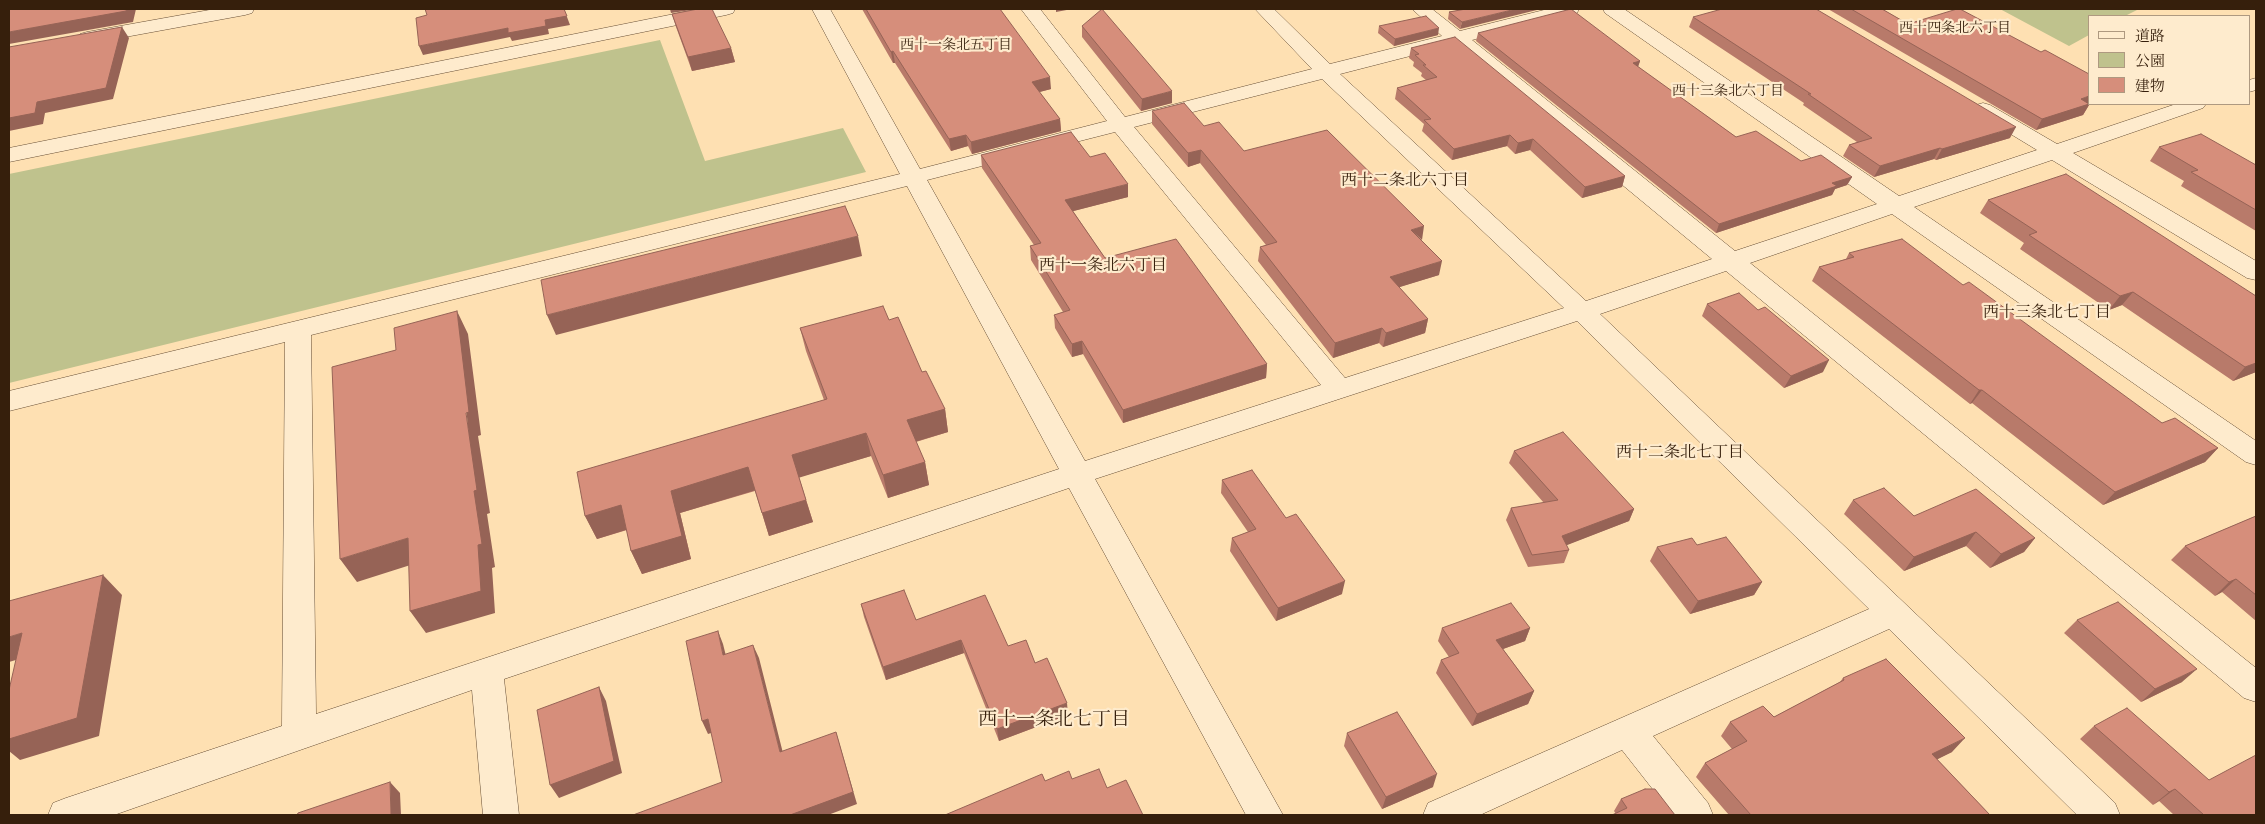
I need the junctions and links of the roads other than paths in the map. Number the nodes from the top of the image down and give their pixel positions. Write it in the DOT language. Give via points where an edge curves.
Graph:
graph roads {
  1 [pos="245,9"];
  2 [pos="621,9"];
  3 [pos="726,9"];
  4 [pos="821,9"];
  5 [pos="1030,9"];
  6 [pos="1264,9"];
  7 [pos="1421,9"];
  8 [pos="1570,9"];
  9 [pos="1612,9"];
  10 [pos="629,29"];
  11 [pos="1455,37"];
  12 [pos="66,42"];
  13 [pos="1324,70"];
  14 [pos="1962,97"];
  15 [pos="2193,105"];
  16 [pos="1119,123"];
  17 [pos="2054,151"];
  18 [pos="9,155"];
  19 [pos="914,177"];
  20 [pos="1895,205"];
  21 [pos="1730,261"];
  22 [pos="2256,272"];
  23 [pos="1582,311"];
  24 [pos="298,329"];
  25 [pos="1340,390"];
  26 [pos="9,401"];
  27 [pos="2256,455"];
  28 [pos="1078,474"];
  29 [pos="1893,613"];
  30 [pos="487,671"];
  31 [pos="2256,688"];
  32 [pos="1628,732"];
  33 [pos="299,734"];
  34 [pos="66,815"];
  35 [pos="501,815"];
  36 [pos="1265,815"];
  37 [pos="1441,815"];
  38 [pos="1695,815"];
  39 [pos="2102,815"];
  1 -- 12 [label="street"];
  2 -- 10 [label="street"];
  3 -- 10 [label="street"];
  4 -- 19 [label="street"];
  5 -- 16 [label="street"];
  6 -- 13 [label="street"];
  7 -- 11 [label="street"];
  8 -- 11 [label="street"];
  9 -- 20 [label="street"];
  10 -- 18 [label="street"];
  11 -- 13 [label="street"];
  11 -- 21 [label="street"];
  13 -- 16 [label="street"];
  13 -- 23 [label="street"];
  14 -- 17 [label="street"];
  15 -- 17 [label="street"];
  16 -- 19 [label="street"];
  16 -- 25 [label="street"];
  17 -- 20 [label="street"];
  17 -- 22 [label="street"];
  19 -- 24 [label="street"];
  19 -- 28 [label="street"];
  20 -- 21 [label="street"];
  20 -- 27 [label="street"];
  21 -- 23 [label="street"];
  21 -- 31 [label="street"];
  23 -- 25 [label="street"];
  23 -- 29 [label="street"];
  24 -- 26 [label="street"];
  24 -- 33 [label="street"];
  25 -- 28 [label="street"];
  28 -- 30 [label="street"];
  28 -- 36 [label="street"];
  29 -- 32 [label="street"];
  29 -- 39 [label="street"];
  30 -- 33 [label="street"];
  30 -- 35 [label="street"];
  32 -- 37 [label="street"];
  32 -- 38 [label="street"];
  33 -- 34 [label="street"];
}
